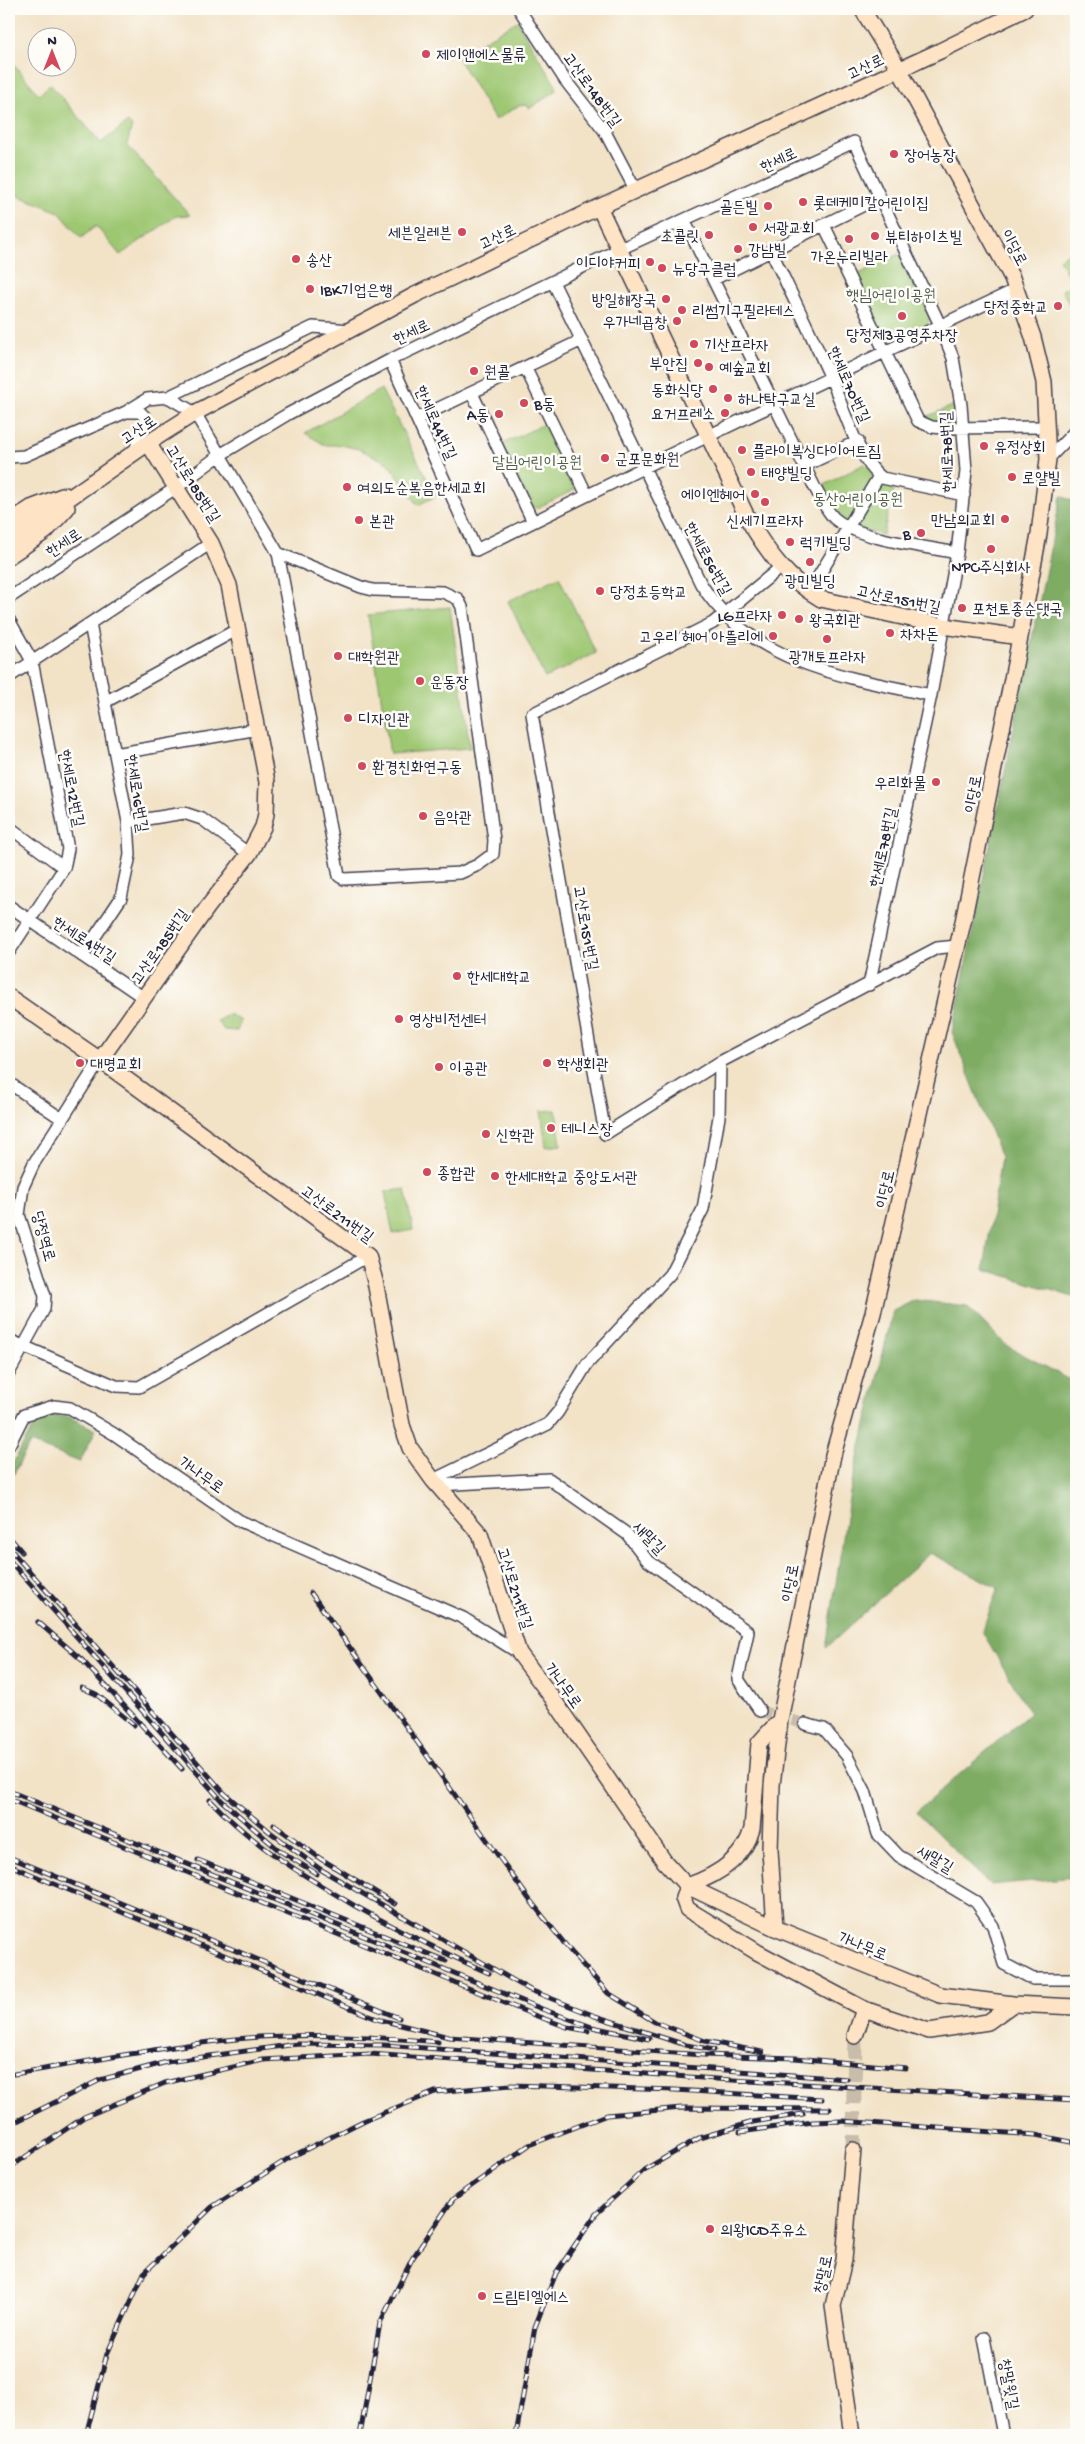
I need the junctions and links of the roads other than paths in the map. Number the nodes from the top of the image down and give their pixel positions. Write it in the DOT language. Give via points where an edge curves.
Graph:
graph roads {
  1 [pos="519,9"];
  2 [pos="862,9"];
  3 [pos="1025,9"];
  4 [pos="900,69"];
  5 [pos="854,142"];
  6 [pos="636,191"];
  7 [pos="880,197"];
  8 [pos="599,207"];
  9 [pos="684,220"];
  10 [pos="824,225"];
  11 [pos="620,249"];
  12 [pos="771,251"];
  13 [pos="714,279"];
  14 [pos="554,282"];
  15 [pos="1017,288"];
  16 [pos="940,325"];
  17 [pos="350,330"];
  18 [pos="582,340"];
  19 [pos="885,351"];
  20 [pos="390,360"];
  21 [pos="525,367"];
  22 [pos="831,377"];
  23 [pos="472,393"];
  24 [pos="168,397"];
  25 [pos="774,404"];
  26 [pos="126,412"];
  27 [pos="195,413"];
  28 [pos="418,418"];
  29 [pos="1046,427"];
  30 [pos="964,429"];
  31 [pos="1076,430"];
  32 [pos="708,436"];
  33 [pos="858,441"];
  34 [pos="148,443"];
  35 [pos="134,453"];
  36 [pos="220,455"];
  37 [pos="9,458"];
  38 [pos="1048,459"];
  39 [pos="804,466"];
  40 [pos="644,467"];
  41 [pos="879,476"];
  42 [pos="87,487"];
  43 [pos="176,487"];
  44 [pos="587,495"];
  45 [pos="964,495"];
  46 [pos="9,522"];
  47 [pos="533,522"];
  48 [pos="848,527"];
  49 [pos="9,540"];
  50 [pos="211,543"];
  51 [pos="278,553"];
  52 [pos="957,553"];
  53 [pos="9,556"];
  54 [pos="781,568"];
  55 [pos="815,582"];
  56 [pos="9,598"];
  57 [pos="725,615"];
  58 [pos="9,620"];
  59 [pos="90,624"];
  60 [pos="943,626"];
  61 [pos="238,629"];
  62 [pos="1020,637"];
  63 [pos="32,661"];
  64 [pos="9,677"];
  65 [pos="931,695"];
  66 [pos="105,702"];
  67 [pos="258,729"];
  68 [pos="115,754"];
  69 [pos="128,822"];
  70 [pos="9,827"];
  71 [pos="249,854"];
  72 [pos="64,868"];
  73 [pos="9,906"];
  74 [pos="29,922"];
  75 [pos="957,946"];
  76 [pos="9,952"];
  77 [pos="82,956"];
  78 [pos="869,985"];
  79 [pos="9,997"];
  80 [pos="144,998"];
  81 [pos="100,1060"];
  82 [pos="720,1062"];
  83 [pos="9,1083"];
  84 [pos="62,1119"];
  85 [pos="368,1256"];
  86 [pos="9,1340"];
  87 [pos="24,1346"];
  88 [pos="9,1373"];
  89 [pos="9,1445"];
  90 [pos="436,1483"];
  91 [pos="519,1653"];
  92 [pos="760,1711"];
  93 [pos="780,1720"];
  94 [pos="805,1724"];
  95 [pos="687,1886"];
  96 [pos="775,1928"];
  97 [pos="1076,1979"];
  98 [pos="1013,2004"];
  99 [pos="1076,2007"];
  100 [pos="864,2009"];
  101 [pos="854,2036"];
  102 [pos="853,2150"];
  103 [pos="984,2338"];
  104 [pos="852,2435"];
  105 [pos="1003,2435"];
  1 -- 6 [label="street, 고산로148번길" via="565,80 604,130"];
  2 -- 4 [label="street, 이당로"];
  3 -- 4 [label="street, 고산로"];
  4 -- 6 [label="street, 고산로"];
  4 -- 15 [label="street, 이당로"];
  5 -- 7 [label="street, 한세로78번길"];
  5 -- 9 [label="street, 한세로"];
  6 -- 8 [label="street, 고산로"];
  7 -- 10 [label="street"];
  7 -- 16 [label="street, 한세로78번길"];
  8 -- 11 [label="street, 고산로151번길"];
  8 -- 17 [label="street, 고산로" via="415,295"];
  9 -- 11 [label="street, 한세로"];
  9 -- 13 [label="street"];
  10 -- 12 [label="street"];
  10 -- 19 [label="street"];
  11 -- 14 [label="street, 한세로"];
  11 -- 32 [label="street, 고산로151번길"];
  12 -- 13 [label="street"];
  12 -- 22 [label="street, 한세로70번길"];
  13 -- 25 [label="street"];
  14 -- 18 [label="street, 한세로56번길"];
  14 -- 20 [label="street, 한세로"];
  15 -- 16 [label="street, 한세로44번길"];
  15 -- 29 [label="street, 이당로" via="1044,382"];
  16 -- 19 [label="street, 한세로44번길"];
  16 -- 30 [label="street, 한세로78번길" via="956,369"];
  17 -- 24 [label="street" via="313,327"];
  17 -- 27 [label="street, 고산로"];
  18 -- 21 [label="street"];
  18 -- 40 [label="street, 한세로56번길"];
  19 -- 22 [label="street, 한세로44번길"];
  19 -- 30 [label="street" via="918,421 932,427"];
  20 -- 28 [label="street, 한세로44번길"];
  20 -- 36 [label="street, 한세로" via="288,414"];
  21 -- 23 [label="street"];
  21 -- 44 [label="street"];
  22 -- 25 [label="street, 한세로44번길"];
  22 -- 33 [label="street, 한세로70번길"];
  23 -- 28 [label="street"];
  23 -- 47 [label="street"];
  24 -- 26 [label="street" via="147,399"];
  24 -- 27 [label="street"];
  25 -- 32 [label="street, 한세로44번길"];
  25 -- 39 [label="street"];
  26 -- 35 [label="street" via="140,412 145,417"];
  26 -- 37 [label="street" via="24,456"];
  27 -- 34 [label="street, 고산로"];
  27 -- 36 [label="street"];
  28 -- 47 [label="street, 한세로44번길" via="476,550"];
  29 -- 30 [label="street"];
  29 -- 38 [label="street, 이당로"];
  30 -- 45 [label="street, 한세로78번길"];
  31 -- 38 [label="street"];
  32 -- 40 [label="street, 한세로44번길"];
  32 -- 54 [label="street, 고산로151번길" via="749,521"];
  33 -- 39 [label="street"];
  33 -- 41 [label="street, 한세로70번길" via="867,461"];
  34 -- 35 [label="street, 고산로"];
  34 -- 43 [label="street, 고산로185번길"];
  35 -- 42 [label="street, 고산로"];
  36 -- 43 [label="street, 한세로"];
  36 -- 51 [label="street"];
  38 -- 62 [label="street, 이당로" via="1039,534"];
  39 -- 48 [label="street" via="830,513"];
  40 -- 44 [label="street, 한세로44번길"];
  40 -- 57 [label="street, 한세로56번길" via="701,584"];
  41 -- 45 [label="street"];
  41 -- 48 [label="street"];
  42 -- 46 [label="street" via="31,508"];
  42 -- 49 [label="street, 고산로"];
  42 -- 53 [label="street" via="46,531"];
  43 -- 50 [label="street, 고산로185번길"];
  43 -- 56 [label="street, 한세로"];
  44 -- 47 [label="street, 한세로44번길"];
  45 -- 52 [label="street, 한세로78번길"];
  48 -- 52 [label="street" via="868,535"];
  48 -- 55 [label="street"];
  50 -- 59 [label="street, 고산로185번길"];
  50 -- 61 [label="street, 고산로185번길" via="229,586"];
  51 -- 51 [label="street" via="339,876 344,879 460,873 478,865 493,854 494,840 462,607 458,599 443,592 372,590"];
  52 -- 60 [label="street, 한세로78번길"];
  54 -- 57 [label="street, 고산로151번길"];
  54 -- 60 [label="street, 고산로151번길" via="821,599"];
  57 -- 65 [label="street, 한세로56번길" via="753,638 803,664 865,682"];
  57 -- 82 [label="street, 고산로151번길" via="532,714 605,1134"];
  58 -- 63 [label="street, 한세로12번길"];
  59 -- 63 [label="street, 고산로185번길"];
  59 -- 66 [label="street, 한세로16번길"];
  60 -- 62 [label="street, 고산로151번길"];
  60 -- 65 [label="street, 한세로78번길"];
  61 -- 66 [label="street"];
  61 -- 67 [label="street, 고산로185번길"];
  62 -- 75 [label="street, 이당로"];
  63 -- 64 [label="street, 고산로185번길"];
  63 -- 72 [label="street, 한세로12번길" via="68,849"];
  65 -- 78 [label="street, 한세로78번길"];
  66 -- 68 [label="street, 한세로16번길"];
  67 -- 68 [label="street"];
  67 -- 71 [label="street, 고산로185번길" via="268,795 263,827"];
  68 -- 69 [label="street, 한세로16번길"];
  69 -- 71 [label="street" via="184,813 202,819"];
  69 -- 77 [label="street, 한세로16번길" via="130,855 121,898"];
  70 -- 72 [label="street"];
  71 -- 80 [label="street, 고산로185번길"];
  72 -- 74 [label="street, 한세로12번길"];
  73 -- 74 [label="street, 한세로4번길"];
  74 -- 76 [label="street, 한세로12번길"];
  74 -- 77 [label="street, 한세로4번길"];
  75 -- 78 [label="street, 고산로151번길" via="937,948"];
  75 -- 93 [label="street, 이당로" via="872,1313 833,1455"];
  77 -- 80 [label="street, 한세로4번길"];
  78 -- 82 [label="street, 고산로151번길"];
  79 -- 81 [label="street, 고산로211번길"];
  80 -- 81 [label="street, 고산로185번길"];
  81 -- 84 [label="street, 당정역로"];
  81 -- 85 [label="street, 고산로211번길"];
  82 -- 90 [label="street" via="719,1117 703,1209 670,1274 587,1364 548,1424"];
  83 -- 84 [label="street"];
  84 -- 87 [label="street, 당정역로" via="23,1187 19,1215 46,1296 44,1309"];
  85 -- 87 [label="street" via="139,1387 116,1386"];
  85 -- 90 [label="street, 고산로211번길" via="402,1425 410,1448"];
  86 -- 87 [label="street"];
  87 -- 88 [label="street, 당정역로"];
  89 -- 91 [label="street, 가나무로" via="24,1415 54,1406 70,1408 114,1434 240,1521 463,1618"];
  90 -- 91 [label="street, 고산로211번길" via="480,1534"];
  90 -- 92 [label="street, 새말길" via="549,1479 628,1534 647,1560 748,1632 738,1679"];
  91 -- 95 [label="street, 가나무로" via="664,1861"];
  93 -- 95 [label="street" via="759,1743 749,1842 737,1858 721,1870"];
  93 -- 96 [label="street, 이당로" via="772,1785 770,1850"];
  94 -- 97 [label="street, 새말길" via="824,1729 847,1756 865,1790 878,1834 899,1856 976,1902 993,1926 1004,1964 1033,1979"];
  95 -- 96 [label="street, 가나무로"];
  95 -- 100 [label="street" via="683,1898 687,1909 757,1952"];
  96 -- 98 [label="street, 가나무로" via="940,1995"];
  98 -- 99 [label="street, 가나무로"];
  98 -- 100 [label="street" via="988,2022 929,2031"];
  100 -- 101 [label="street"];
  102 -- 104 [label="street, 창말로" via="844,2260 833,2306"];
  103 -- 105 [label="street, 창말윗길"];
}
